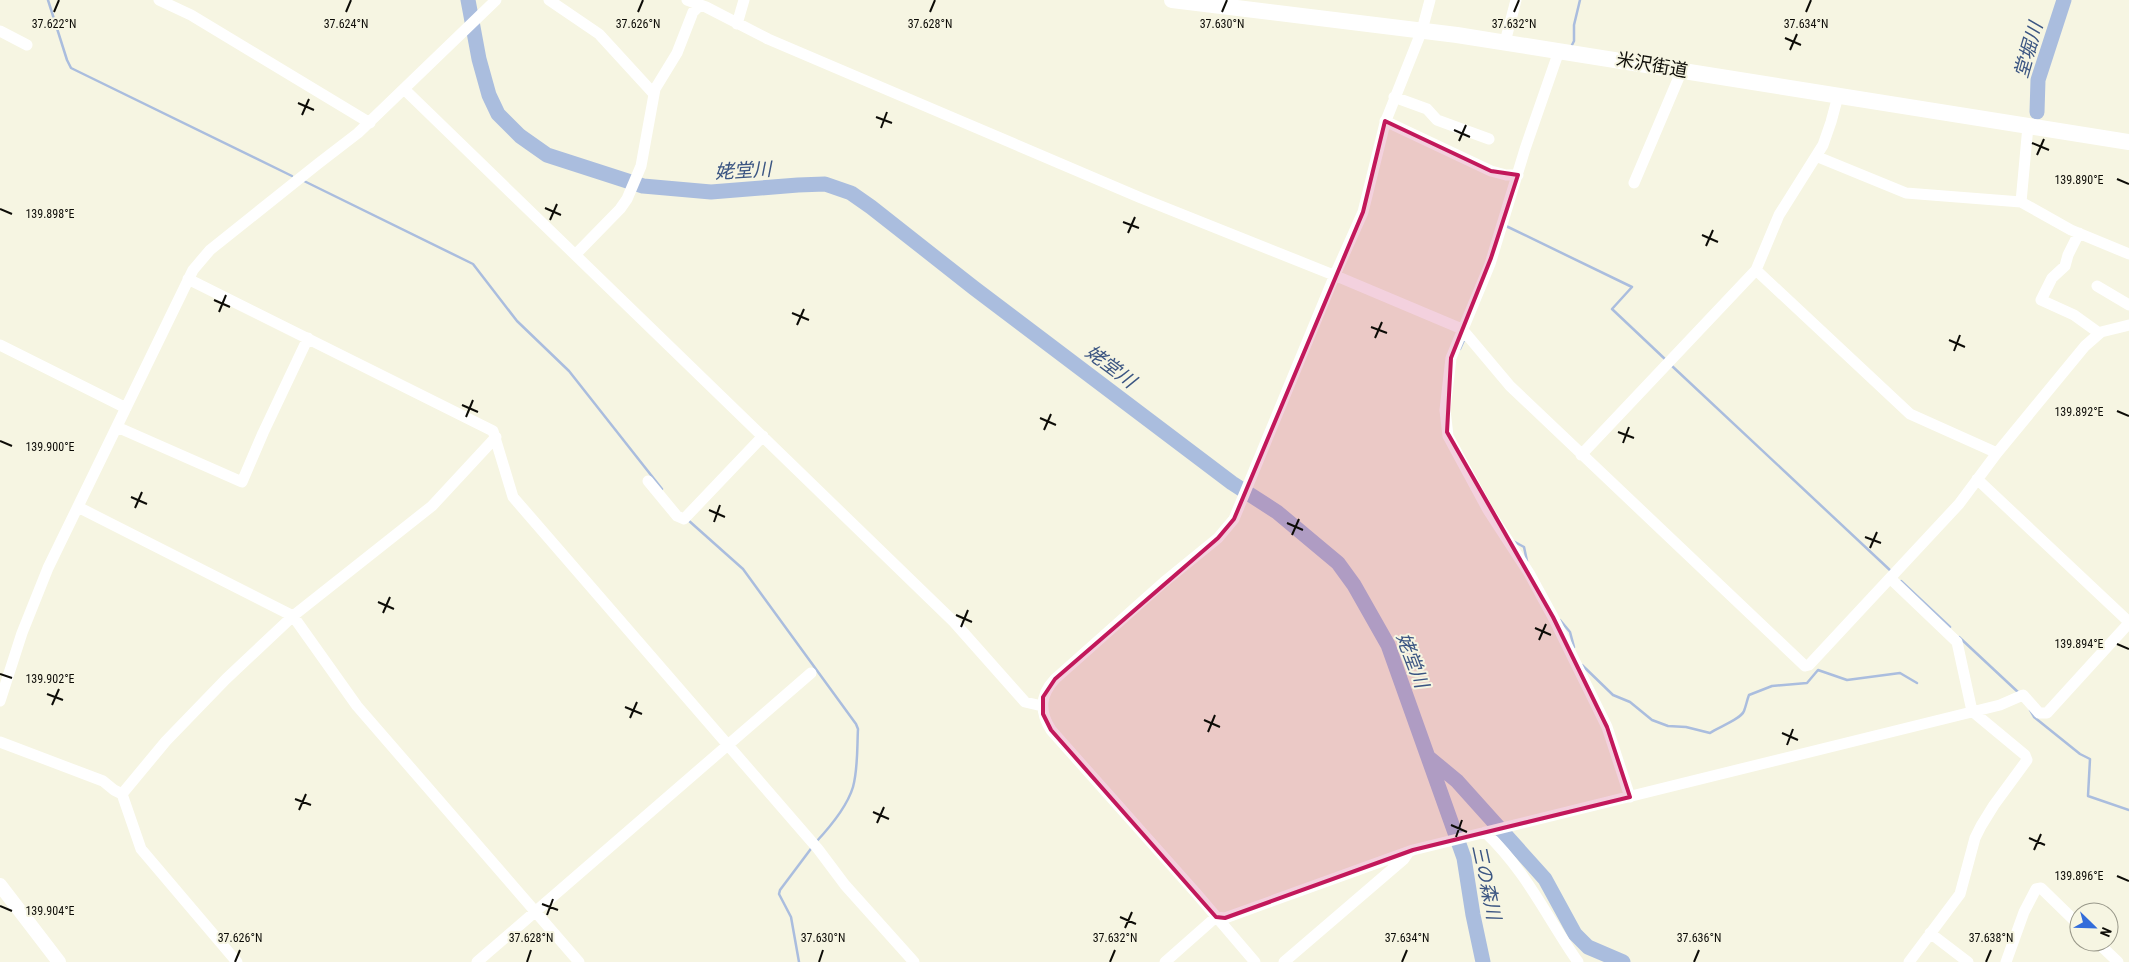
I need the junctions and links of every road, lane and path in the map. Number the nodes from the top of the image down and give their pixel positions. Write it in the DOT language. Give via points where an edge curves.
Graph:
graph roads {
  1 [pos="159,0"];
  2 [pos="549,0"];
  3 [pos="687,0"];
  4 [pos="744,0"];
  5 [pos="1172,0"];
  6 [pos="1430,0"];
  7 [pos="1516,0"];
  8 [pos="492,4"];
  9 [pos="700,5"];
  10 [pos="736,24"];
  11 [pos="1422,30"];
  12 [pos="0,31"];
  13 [pos="1505,42"];
  14 [pos="28,45"];
  15 [pos="1559,51"];
  16 [pos="1682,70"];
  17 [pos="404,89"];
  18 [pos="654,94"];
  19 [pos="1838,96"];
  20 [pos="1394,97"];
  21 [pos="1385,121"];
  22 [pos="370,122"];
  23 [pos="2028,126"];
  24 [pos="1489,139"];
  25 [pos="2129,142"];
  26 [pos="1818,157"];
  27 [pos="1518,175"];
  28 [pos="1634,183"];
  29 [pos="2021,202"];
  30 [pos="2079,232"];
  31 [pos="576,254"];
  32 [pos="2129,254"];
  33 [pos="1756,270"];
  34 [pos="1334,277"];
  35 [pos="188,279"];
  36 [pos="2098,286"];
  37 [pos="2129,305"];
  38 [pos="2129,325"];
  39 [pos="1462,329"];
  40 [pos="2099,333"];
  41 [pos="308,338"];
  42 [pos="0,346"];
  43 [pos="126,408"];
  44 [pos="117,427"];
  45 [pos="763,436"];
  46 [pos="496,437"];
  47 [pos="1997,453"];
  48 [pos="1581,454"];
  49 [pos="1977,479"];
  50 [pos="648,481"];
  51 [pos="78,507"];
  52 [pos="1891,579"];
  53 [pos="293,616"];
  54 [pos="2129,622"];
  55 [pos="811,674"];
  56 [pos="0,701"];
  57 [pos="1042,706"];
  58 [pos="1972,711"];
  59 [pos="0,742"];
  60 [pos="727,744"];
  61 [pos="122,794"];
  62 [pos="1630,797"];
  63 [pos="1483,833"];
  64 [pos="1409,852"];
  65 [pos="0,885"];
  66 [pos="536,912"];
  67 [pos="2069,915"];
  68 [pos="1216,917"];
  69 [pos="1930,933"];
  70 [pos="2108,952"];
  71 [pos="59,962"];
  72 [pos="237,962"];
  73 [pos="477,962"];
  74 [pos="579,962"];
  75 [pos="914,962"];
  76 [pos="1165,962"];
  77 [pos="1254,962"];
  78 [pos="1284,962"];
  79 [pos="1578,962"];
  80 [pos="1909,962"];
  81 [pos="1968,962"];
  82 [pos="2006,962"];
  83 [pos="2118,962"];
  1 -- 22 [label="street" via="191,15"];
  2 -- 18 [label="street" via="599,34"];
  3 -- 9 [label="street"];
  4 -- 10 [label="street"];
  5 -- 11 [label="highway, 米沢街道"];
  6 -- 11 [label="street"];
  7 -- 13 [label="street"];
  8 -- 17 [label="street"];
  9 -- 10 [label="street"];
  9 -- 18 [label="street" via="693,12 678,53"];
  10 -- 34 [label="street"];
  11 -- 13 [label="highway, 米沢街道"];
  11 -- 20 [label="street"];
  12 -- 14 [label="street"];
  13 -- 15 [label="highway, 米沢街道"];
  15 -- 16 [label="highway, 米沢街道"];
  15 -- 27 [label="street"];
  16 -- 19 [label="highway, 米沢街道"];
  16 -- 28 [label="street"];
  17 -- 22 [label="street"];
  17 -- 31 [label="street"];
  18 -- 31 [label="street" via="639,171 627,199"];
  19 -- 23 [label="highway, 米沢街道"];
  19 -- 33 [label="street" via="1823,145 1779,215"];
  20 -- 21 [label="street"];
  20 -- 24 [label="street" via="1427,109 1437,120"];
  21 -- 27 [label="street" via="1491,171"];
  21 -- 34 [label="street" via="1363,212"];
  22 -- 35 [label="street" via="210,250"];
  23 -- 25 [label="highway, 米沢街道"];
  23 -- 29 [label="street"];
  26 -- 29 [label="street" via="1906,193"];
  27 -- 39 [label="street" via="1490,264"];
  29 -- 30 [label="street"];
  30 -- 32 [label="street"];
  30 -- 40 [label="street" via="2065,266 2052,278 2041,300 2074,315"];
  31 -- 45 [label="street"];
  33 -- 47 [label="street" via="1910,414"];
  33 -- 48 [label="street"];
  34 -- 39 [label="street"];
  34 -- 57 [label="street" via="1230,524 1218,538 1055,679 1043,696"];
  35 -- 41 [label="street"];
  35 -- 43 [label="street"];
  36 -- 37 [label="street"];
  38 -- 40 [label="street"];
  39 -- 48 [label="street" via="1510,386"];
  39 -- 62 [label="street" via="1449,366 1445,410 1448,436 1488,510 1530,573 1553,617 1607,727"];
  40 -- 47 [label="street" via="2074,358"];
  41 -- 44 [label="street" via="242,482"];
  41 -- 46 [label="street" via="484,426"];
  42 -- 43 [label="street"];
  43 -- 44 [label="street"];
  44 -- 51 [label="street"];
  45 -- 50 [label="street" via="684,519 677,516"];
  45 -- 57 [label="street" via="954,622 1024,702"];
  46 -- 53 [label="street" via="432,506"];
  46 -- 60 [label="street" via="514,497"];
  47 -- 49 [label="street"];
  48 -- 52 [label="street" via="1805,666"];
  49 -- 52 [label="street" via="1959,504"];
  49 -- 54 [label="street"];
  51 -- 53 [label="street"];
  51 -- 56 [label="street" via="48,568"];
  52 -- 58 [label="street" via="1957,642"];
  53 -- 61 [label="street" via="212,693"];
  53 -- 66 [label="street" via="357,706"];
  54 -- 58 [label="street" via="2047,713 2039,713 2023,696"];
  55 -- 60 [label="street"];
  57 -- 68 [label="street" via="1051,730"];
  58 -- 62 [label="street"];
  58 -- 69 [label="street" via="2027,760 1981,826 1960,894"];
  59 -- 61 [label="street" via="103,781"];
  60 -- 66 [label="street"];
  60 -- 75 [label="street"];
  61 -- 72 [label="street" via="140,849"];
  62 -- 63 [label="street"];
  63 -- 64 [label="street"];
  63 -- 79 [label="street" via="1500,846 1525,876"];
  64 -- 68 [label="street" via="1225,918"];
  64 -- 78 [label="street"];
  65 -- 71 [label="main road"];
  66 -- 73 [label="street"];
  66 -- 74 [label="street"];
  67 -- 82 [label="street" via="2041,888 2036,889"];
  68 -- 76 [label="street"];
  68 -- 77 [label="street"];
  69 -- 80 [label="street"];
  69 -- 81 [label="street"];
  70 -- 83 [label="street"];
}
